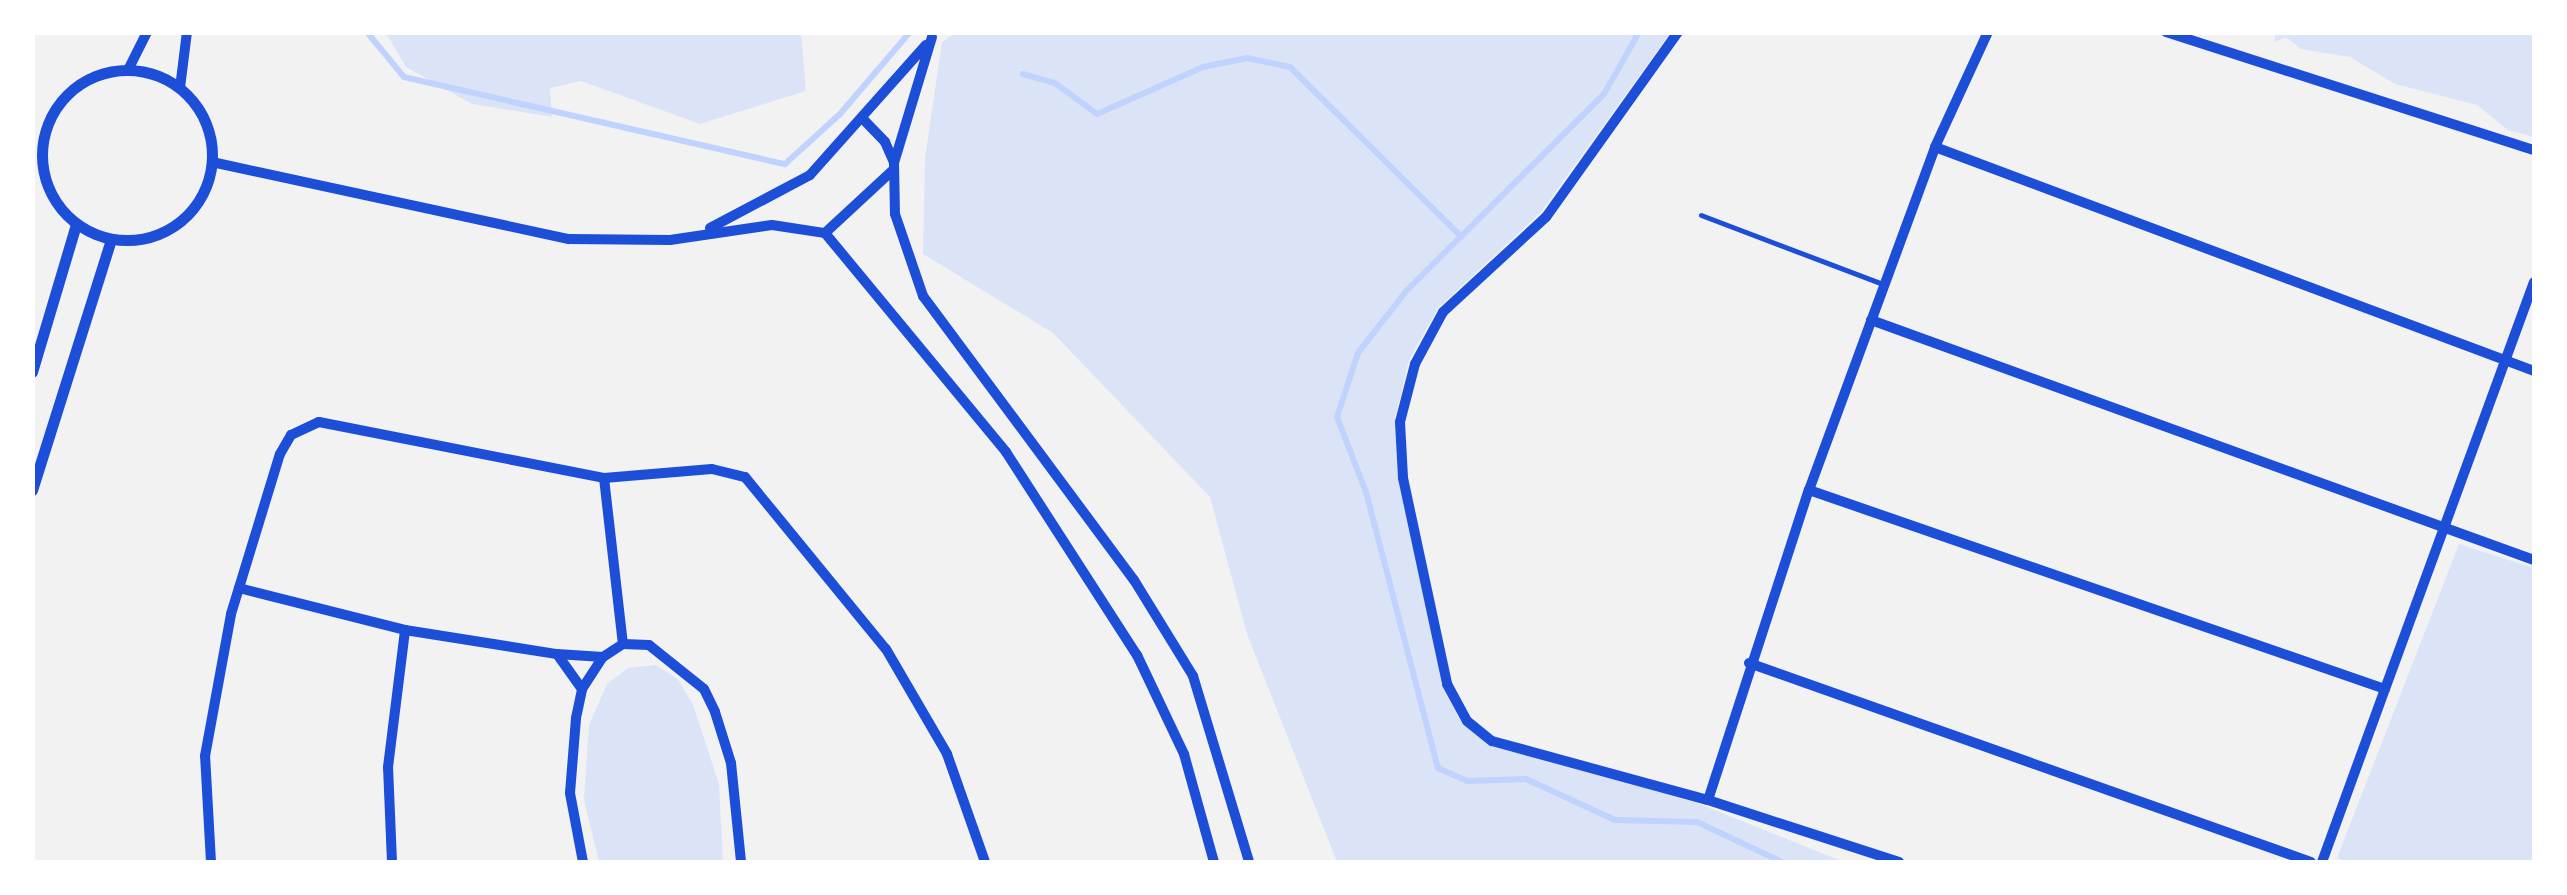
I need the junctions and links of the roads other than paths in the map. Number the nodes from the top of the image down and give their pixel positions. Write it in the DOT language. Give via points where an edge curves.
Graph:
graph roads {
  1 [pos="147,32"];
  2 [pos="187,32"];
  3 [pos="1678,32"];
  4 [pos="1988,32"];
  5 [pos="2166,32"];
  6 [pos="934,35"];
  7 [pos="128,70"];
  8 [pos="180,88"];
  9 [pos="863,119"];
  10 [pos="1934,148"];
  11 [pos="2534,150"];
  12 [pos="212,162"];
  13 [pos="894,166"];
  14 [pos="1702,215"];
  15 [pos="76,224"];
  16 [pos="702,232"];
  17 [pos="825,233"];
  18 [pos="111,239"];
  19 [pos="2534,282"];
  20 [pos="1885,285"];
  21 [pos="1872,320"];
  22 [pos="2506,361"];
  23 [pos="32,372"];
  24 [pos="2534,372"];
  25 [pos="604,478"];
  26 [pos="32,490"];
  27 [pos="1808,490"];
  28 [pos="2443,522"];
  29 [pos="2534,560"];
  30 [pos="238,588"];
  31 [pos="405,630"];
  32 [pos="624,644"];
  33 [pos="557,654"];
  34 [pos="603,657"];
  35 [pos="1749,663"];
  36 [pos="582,689"];
  37 [pos="2385,690"];
  38 [pos="1708,800"];
  39 [pos="211,862"];
  40 [pos="392,862"];
  41 [pos="583,862"];
  42 [pos="740,862"];
  43 [pos="986,862"];
  44 [pos="1214,862"];
  45 [pos="1249,862"];
  46 [pos="1899,862"];
  47 [pos="2311,862"];
  48 [pos="2322,862"];
  1 -- 7 [label="street"];
  2 -- 8 [label="street"];
  3 -- 38 [label="street" via="1546,217 1444,312 1414,364 1400,422 1403,478 1447,684 1467,721 1492,741"];
  4 -- 10 [label="street"];
  5 -- 11 [label="street"];
  6 -- 9 [label="street"];
  6 -- 13 [label="street"];
  7 -- 8 [label="street"];
  7 -- 15 [label="street" via="78,86 47,128 46,180"];
  8 -- 12 [label="street" via="210,134"];
  9 -- 13 [label="street" via="886,142"];
  9 -- 16 [label="street" via="810,175"];
  10 -- 20 [label="street"];
  10 -- 22 [label="street"];
  12 -- 16 [label="street" via="569,239 620,243"];
  12 -- 18 [label="street" via="205,190 167,231"];
  13 -- 17 [label="street"];
  13 -- 45 [label="street" via="894,214 923,296 1134,580 1193,676"];
  14 -- 20 [label="lane"];
  15 -- 18 [label="street"];
  15 -- 23 [label="street"];
  16 -- 17 [label="street" via="772,224"];
  17 -- 44 [label="street" via="1006,452 1138,655 1184,754"];
  18 -- 26 [label="street"];
  19 -- 22 [label="street"];
  20 -- 21 [label="street"];
  21 -- 27 [label="street"];
  21 -- 28 [label="street"];
  22 -- 24 [label="street"];
  22 -- 28 [label="street"];
  25 -- 30 [label="street" via="347,425 305,424 280,454"];
  25 -- 32 [label="street"];
  25 -- 43 [label="street" via="728,470 757,488 886,649 947,754"];
  27 -- 35 [label="street"];
  27 -- 37 [label="street"];
  28 -- 29 [label="street"];
  28 -- 37 [label="street"];
  30 -- 31 [label="street"];
  30 -- 39 [label="street" via="205,756"];
  31 -- 33 [label="street"];
  31 -- 40 [label="street" via="388,767"];
  32 -- 34 [label="street"];
  32 -- 42 [label="street" via="648,645 704,689 732,763"];
  33 -- 34 [label="street"];
  33 -- 36 [label="street"];
  34 -- 36 [label="street"];
  35 -- 38 [label="street"];
  35 -- 47 [label="street"];
  36 -- 41 [label="street" via="570,793"];
  37 -- 48 [label="street"];
  38 -- 46 [label="street"];
}
